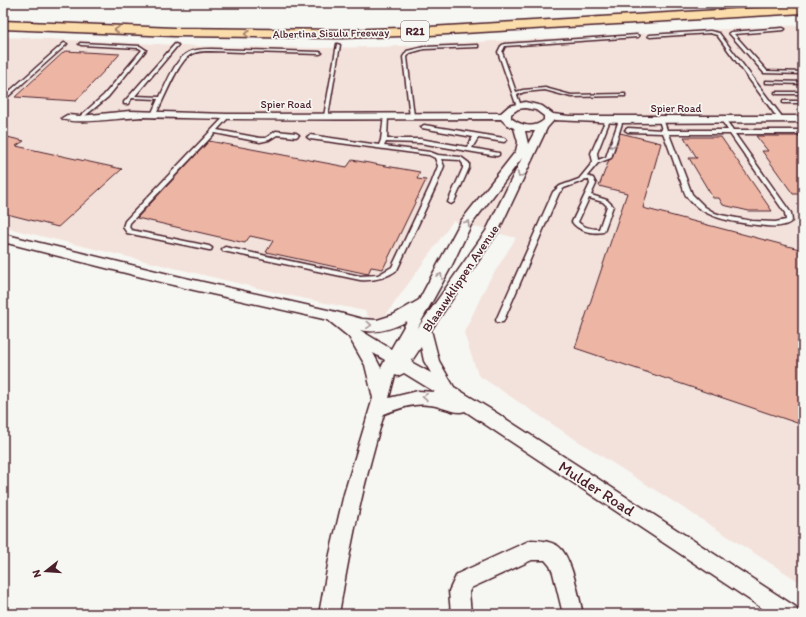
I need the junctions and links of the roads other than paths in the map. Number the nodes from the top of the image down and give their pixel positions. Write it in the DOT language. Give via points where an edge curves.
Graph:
graph roads {
  1 [pos="774,3"];
  2 [pos="803,9"];
  3 [pos="247,21"];
  4 [pos="3,24"];
  5 [pos="783,29"];
  6 [pos="636,36"];
  7 [pos="650,36"];
  8 [pos="65,44"];
  9 [pos="81,44"];
  10 [pos="176,45"];
  11 [pos="338,46"];
  12 [pos="476,46"];
  13 [pos="320,53"];
  14 [pos="803,72"];
  15 [pos="767,82"];
  16 [pos="803,82"];
  17 [pos="803,92"];
  18 [pos="777,93"];
  19 [pos="515,94"];
  20 [pos="623,95"];
  21 [pos="131,97"];
  22 [pos="162,98"];
  23 [pos="3,100"];
  24 [pos="785,102"];
  25 [pos="803,102"];
  26 [pos="126,103"];
  27 [pos="519,106"];
  28 [pos="153,116"];
  29 [pos="326,116"];
  30 [pos="386,116"];
  31 [pos="412,116"];
  32 [pos="505,116"];
  33 [pos="227,117"];
  34 [pos="550,117"];
  35 [pos="67,118"];
  36 [pos="80,119"];
  37 [pos="781,119"];
  38 [pos="803,119"];
  39 [pos="608,120"];
  40 [pos="621,120"];
  41 [pos="661,120"];
  42 [pos="722,120"];
  43 [pos="518,127"];
  44 [pos="542,127"];
  45 [pos="424,128"];
  46 [pos="628,130"];
  47 [pos="213,131"];
  48 [pos="666,132"];
  49 [pos="731,132"];
  50 [pos="803,132"];
  51 [pos="296,135"];
  52 [pos="476,136"];
  53 [pos="310,137"];
  54 [pos="384,140"];
  55 [pos="504,140"];
  56 [pos="381,147"];
  57 [pos="469,149"];
  58 [pos="497,154"];
  59 [pos="437,157"];
  60 [pos="596,162"];
  61 [pos="585,177"];
  62 [pos="587,196"];
  63 [pos="450,202"];
  64 [pos="478,207"];
  65 [pos="501,215"];
  66 [pos="3,238"];
  67 [pos="210,248"];
  68 [pos="225,249"];
  69 [pos="449,258"];
  70 [pos="470,264"];
  71 [pos="426,301"];
  72 [pos="332,316"];
  73 [pos="500,320"];
  74 [pos="424,330"];
  75 [pos="354,333"];
  76 [pos="398,361"];
  77 [pos="450,393"];
  78 [pos="379,404"];
  79 [pos="489,417"];
  80 [pos="329,614"];
  81 [pos="461,614"];
  82 [pos="573,614"];
  83 [pos="789,614"];
  1 -- 3 [label="highway, Albertina Sisulu Freeway / R21" via="426,22"];
  2 -- 4 [label="highway, Albertina Sisulu Freeway / R21, one-way" via="341,34 174,32"];
  5 -- 14 [label="lane" via="731,33 766,72"];
  6 -- 19 [label="lane" via="504,46 500,52"];
  7 -- 37 [label="lane" via="710,32 718,34"];
  8 -- 23 [label="lane"];
  9 -- 36 [label="lane" via="140,47 144,50 106,96"];
  10 -- 21 [label="lane"];
  11 -- 29 [label="lane"];
  12 -- 31 [label="lane" via="424,48 408,52 405,57"];
  13 -- 22 [label="lane" via="206,50 193,52 186,56"];
  15 -- 16 [label="lane"];
  17 -- 18 [label="lane"];
  19 -- 20 [label="lane" via="545,89 571,96"];
  19 -- 27 [label="lane"];
  21 -- 22 [label="lane"];
  21 -- 26 [label="lane"];
  22 -- 28 [label="lane"];
  24 -- 25 [label="lane"];
  27 -- 32 [label="street" via="508,110"];
  27 -- 34 [label="street" via="538,108"];
  28 -- 33 [label="street, Spier Road"];
  28 -- 36 [label="street, Spier Road" via="130,114"];
  29 -- 30 [label="street, Spier Road"];
  29 -- 33 [label="street, Spier Road"];
  30 -- 31 [label="street, Spier Road"];
  30 -- 54 [label="lane"];
  31 -- 32 [label="street, Spier Road"];
  32 -- 43 [label="street"];
  33 -- 47 [label="lane"];
  34 -- 39 [label="street, Spier Road"];
  34 -- 44 [label="street, Blaauwklippen Avenue"];
  35 -- 36 [label="street, Spier Road"];
  37 -- 38 [label="street, Spier Road"];
  37 -- 42 [label="street, Spier Road"];
  39 -- 40 [label="street, Spier Road"];
  39 -- 60 [label="lane" via="594,153"];
  40 -- 41 [label="street, Spier Road"];
  40 -- 60 [label="lane, one-way" via="608,158"];
  41 -- 42 [label="street, Spier Road"];
  41 -- 48 [label="lane"];
  42 -- 49 [label="lane"];
  43 -- 44 [label="street"];
  43 -- 64 [label="street, Blaauwklippen Avenue" via="524,140 521,152"];
  44 -- 65 [label="street, Blaauwklippen Avenue, one-way"];
  45 -- 52 [label="lane"];
  46 -- 48 [label="lane"];
  47 -- 51 [label="lane" via="260,140 279,132"];
  47 -- 67 [label="lane" via="127,222 126,227 129,232"];
  48 -- 49 [label="lane"];
  48 -- 49 [label="lane" via="689,195 698,205 712,214 731,219 786,224 789,221 788,213"];
  49 -- 50 [label="lane"];
  52 -- 55 [label="lane"];
  52 -- 57 [label="lane"];
  53 -- 56 [label="lane"];
  54 -- 56 [label="lane"];
  54 -- 57 [label="lane" via="420,141"];
  56 -- 59 [label="lane"];
  57 -- 58 [label="lane"];
  59 -- 63 [label="lane" via="461,159 466,163"];
  59 -- 68 [label="lane" via="441,166 434,184 395,268 386,276 360,278"];
  60 -- 61 [label="lane"];
  61 -- 62 [label="lane" via="593,181"];
  61 -- 73 [label="lane" via="556,192"];
  62 -- 62 [label="lane" via="575,222 581,227 601,231 610,206 605,201"];
  64 -- 65 [label="street"];
  69 -- 64 [label="street, Blaauwklippen Avenue, one-way" via="465,224"];
  65 -- 70 [label="street, Blaauwklippen Avenue"];
  66 -- 72 [label="street"];
  69 -- 70 [label="street"];
  71 -- 69 [label="street, Blaauwklippen Avenue, one-way"];
  70 -- 74 [label="street, Blaauwklippen Avenue"];
  72 -- 71 [label="street, one-way" via="371,326 384,324 396,320"];
  71 -- 76 [label="street, Blaauwklippen Avenue"];
  72 -- 75 [label="street, Mulder Road"];
  74 -- 76 [label="street, Blaauwklippen Avenue"];
  74 -- 77 [label="street" via="432,361"];
  75 -- 76 [label="street, Mulder Road"];
  75 -- 78 [label="street" via="372,364"];
  76 -- 77 [label="street, Mulder Road"];
  76 -- 78 [label="street, Blaauwklippen Avenue" via="394,374 388,378"];
  77 -- 79 [label="street, Mulder Road"];
  79 -- 78 [label="street, one-way" via="445,400 420,396"];
  78 -- 80 [label="street, Blaauwklippen Avenue" via="351,498"];
  79 -- 83 [label="street, Mulder Road"];
  81 -- 82 [label="street" via="459,591 464,581 531,550 553,554 560,566"];
}
